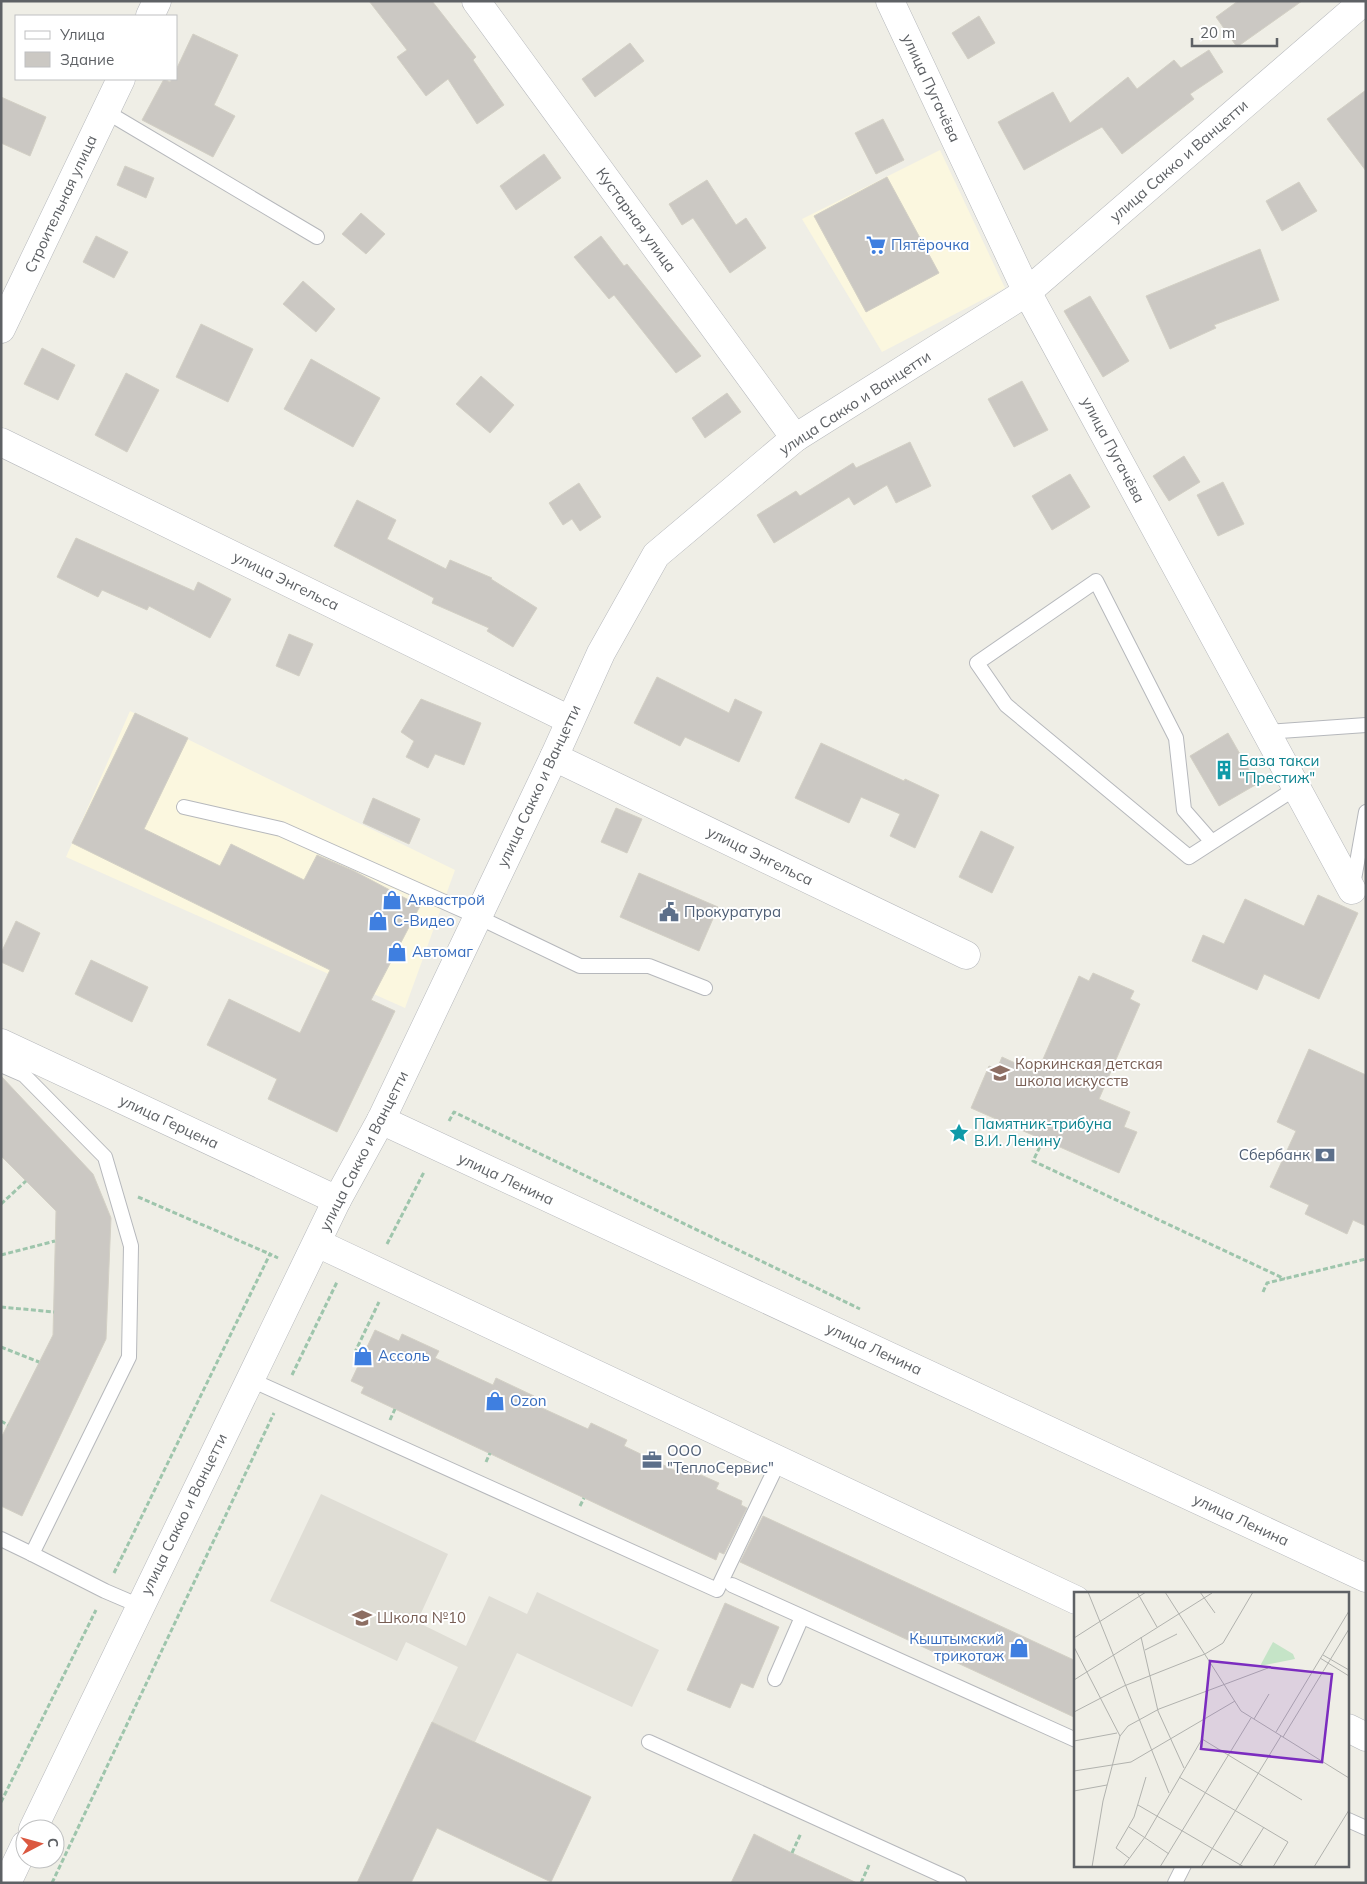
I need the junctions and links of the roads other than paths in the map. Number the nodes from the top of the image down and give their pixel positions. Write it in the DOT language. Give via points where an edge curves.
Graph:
graph roads {
  1 [pos="158,1"];
  2 [pos="476,1"];
  3 [pos="890,1"];
  4 [pos="1364,1"];
  5 [pos="151,15"];
  6 [pos="120,80"];
  7 [pos="105,111"];
  8 [pos="317,237"];
  9 [pos="1027,292"];
  10 [pos="1,329"];
  11 [pos="795,438"];
  12 [pos="1,442"];
  13 [pos="570,720"];
  14 [pos="1366,725"];
  15 [pos="1266,732"];
  16 [pos="554,757"];
  17 [pos="1296,788"];
  18 [pos="184,806"];
  19 [pos="1366,812"];
  20 [pos="1212,842"];
  21 [pos="1352,890"];
  22 [pos="478,917"];
  23 [pos="966,955"];
  24 [pos="706,988"];
  25 [pos="1,1043"];
  26 [pos="1,1065"];
  27 [pos="24,1076"];
  28 [pos="97,1088"];
  29 [pos="382,1120"];
  30 [pos="337,1200"];
  31 [pos="317,1243"];
  32 [pos="249,1379"];
  33 [pos="779,1461"];
  34 [pos="1,1539"];
  35 [pos="32,1554"];
  36 [pos="1366,1578"];
  37 [pos="732,1585"];
  38 [pos="1074,1599"];
  39 [pos="140,1606"];
  40 [pos="802,1617"];
  41 [pos="775,1679"];
  42 [pos="1350,1729"];
  43 [pos="1366,1737"];
  44 [pos="1074,1739"];
  45 [pos="649,1742"];
  46 [pos="38,1819"];
  47 [pos="1350,1821"];
  48 [pos="1366,1828"];
  49 [pos="15,1866"];
  50 [pos="1184,1866"];
  51 [pos="7,1883"];
  52 [pos="959,1883"];
  53 [pos="1175,1883"];
  1 -- 5 [label="street"];
  2 -- 11 [label="street, Кустарная улица"];
  3 -- 9 [label="street, улица Пугачёва"];
  4 -- 9 [label="street, улица Сакко и Ванцетти"];
  6 -- 7 [label="street, Строительная улица"];
  7 -- 8 [label="lane"];
  7 -- 10 [label="street, Строительная улица"];
  9 -- 11 [label="street, улица Сакко и Ванцетти"];
  9 -- 15 [label="street, улица Пугачёва"];
  11 -- 13 [label="street, улица Сакко и Ванцетти" via="656,555 601,653"];
  12 -- 13 [label="street, улица Энгельса"];
  13 -- 16 [label="street, улица Сакко и Ванцетти"];
  14 -- 15 [label="lane"];
  15 -- 17 [label="street, улица Пугачёва"];
  16 -- 22 [label="street, улица Сакко и Ванцетти"];
  16 -- 23 [label="street, улица Энгельса"];
  17 -- 20 [label="lane"];
  17 -- 21 [label="street, улица Пугачёва"];
  18 -- 22 [label="lane" via="281,829"];
  19 -- 21 [label="lane"];
  20 -- 20 [label="lane" via="1189,858 1006,705 978,663 1096,580 1176,738 1184,810"];
  22 -- 24 [label="lane" via="580,966 649,966"];
  22 -- 29 [label="street, улица Сакко и Ванцетти"];
  25 -- 28 [label="street, улица Герцена"];
  26 -- 27 [label="lane"];
  27 -- 28 [label="lane"];
  27 -- 35 [label="lane" via="105,1157 131,1246 129,1357"];
  28 -- 30 [label="street, улица Герцена"];
  29 -- 30 [label="street, улица Сакко и Ванцетти"];
  29 -- 36 [label="street, улица Ленина"];
  30 -- 31 [label="street, улица Сакко и Ванцетти"];
  31 -- 32 [label="street, улица Сакко и Ванцетти"];
  31 -- 33 [label="street"];
  32 -- 33 [label="lane" via="717,1590"];
  32 -- 39 [label="street, улица Сакко и Ванцетти"];
  33 -- 38 [label="street"];
  34 -- 35 [label="lane"];
  35 -- 39 [label="lane"];
  37 -- 40 [label="lane"];
  39 -- 46 [label="street, улица Сакко и Ванцетти"];
  40 -- 41 [label="lane"];
  40 -- 44 [label="lane"];
  42 -- 43 [label="street"];
  45 -- 52 [label="lane"];
  47 -- 48 [label="lane"];
  49 -- 51 [label="street"];
  50 -- 53 [label="lane"];
}
